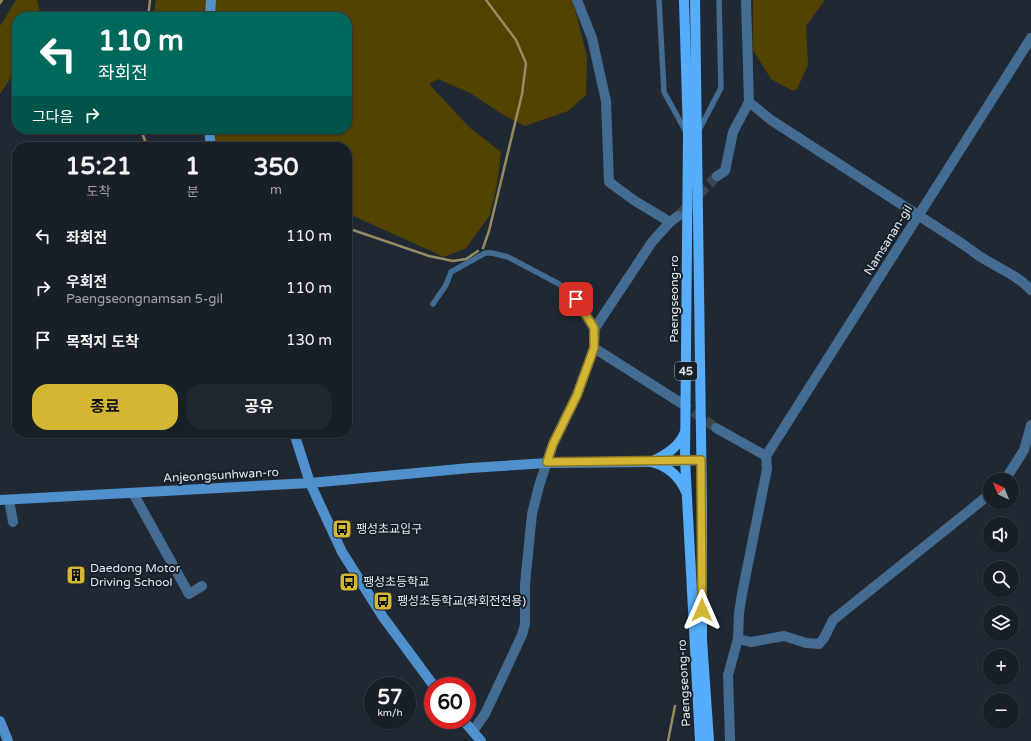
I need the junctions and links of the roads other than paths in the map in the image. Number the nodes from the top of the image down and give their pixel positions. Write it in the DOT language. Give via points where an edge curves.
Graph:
graph roads {
  1 [pos="211,0"];
  2 [pos="577,0"];
  3 [pos="659,0"];
  4 [pos="684,0"];
  5 [pos="695,0"];
  6 [pos="719,0"];
  7 [pos="746,0"];
  8 [pos="210,12"];
  9 [pos="1031,38"];
  10 [pos="750,102"];
  11 [pos="693,135"];
  12 [pos="717,176"];
  13 [pos="918,216"];
  14 [pos="1031,290"];
  15 [pos="434,304"];
  16 [pos="594,328"];
  17 [pos="594,348"];
  18 [pos="680,404"];
  19 [pos="1031,424"];
  20 [pos="716,428"];
  21 [pos="686,430"];
  22 [pos="296,438"];
  23 [pos="766,456"];
  24 [pos="685,460"];
  25 [pos="701,460"];
  26 [pos="547,462"];
  27 [pos="652,462"];
  28 [pos="1009,473"];
  29 [pos="310,483"];
  30 [pos="134,493"];
  31 [pos="687,498"];
  32 [pos="5,500"];
  33 [pos="983,500"];
  34 [pos="13,522"];
  35 [pos="202,586"];
  36 [pos="738,639"];
  37 [pos="427,677"];
  38 [pos="0,721"];
  39 [pos="473,731"];
  40 [pos="8,741"];
  41 [pos="481,741"];
  42 [pos="700,741"];
  43 [pos="709,741"];
  44 [pos="730,741"];
  1 -- 8 [label="main road"];
  2 -- 16 [label="street" via="592,38 606,101 609,182 635,201 674,219 652,242"];
  3 -- 11 [label="lane" via="664,92"];
  4 -- 11 [label="main road, Paengseong-ro / 45"];
  5 -- 11 [label="main road, Paengseong-ro / 45"];
  6 -- 11 [label="lane" via="721,88"];
  7 -- 10 [label="street"];
  9 -- 13 [label="street, Namsanan-gil"];
  10 -- 12 [label="street" via="733,132 725,171"];
  10 -- 13 [label="street" via="771,120"];
  11 -- 21 [label="main road, Paengseong-ro / 45"];
  11 -- 25 [label="main road, Paengseong-ro / 45"];
  13 -- 14 [label="street" via="981,258 1015,276"];
  13 -- 23 [label="street, Namsanan-gil"];
  15 -- 16 [label="lane" via="451,272 485,253 492,253 508,257 559,284 576,299"];
  16 -- 17 [label="street"];
  17 -- 18 [label="street"];
  17 -- 26 [label="street" via="577,395"];
  19 -- 28 [label="street" via="1024,450"];
  20 -- 23 [label="street"];
  21 -- 24 [label="main road, Paengseong-ro / 45"];
  21 -- 27 [label="main road" via="672,450"];
  22 -- 29 [label="main road"];
  23 -- 36 [label="street" via="767,469 742,594"];
  24 -- 25 [label="main road, Anjeongsunhwan-ro"];
  24 -- 27 [label="main road, Anjeongsunhwan-ro"];
  24 -- 31 [label="main road, Paengseong-ro / 45"];
  25 -- 43 [label="main road, Paengseong-ro / 45" via="702,640"];
  26 -- 27 [label="main road, Anjeongsunhwan-ro"];
  26 -- 29 [label="main road, Anjeongsunhwan-ro"];
  26 -- 39 [label="street" via="532,514 525,584 525,624 522,635 485,714"];
  27 -- 31 [label="main road" via="661,464 675,476 684,487"];
  29 -- 30 [label="main road, Anjeongsunhwan-ro"];
  29 -- 37 [label="main road" via="342,552 383,617"];
  30 -- 32 [label="main road, Anjeongsunhwan-ro"];
  30 -- 35 [label="street" via="189,594"];
  31 -- 42 [label="main road, Paengseong-ro / 45"];
  32 -- 34 [label="street"];
  33 -- 36 [label="street" via="834,620 819,644 784,636 751,642"];
  36 -- 44 [label="street" via="728,675"];
  38 -- 40 [label="main road"];
  39 -- 41 [label="main road"];
}
